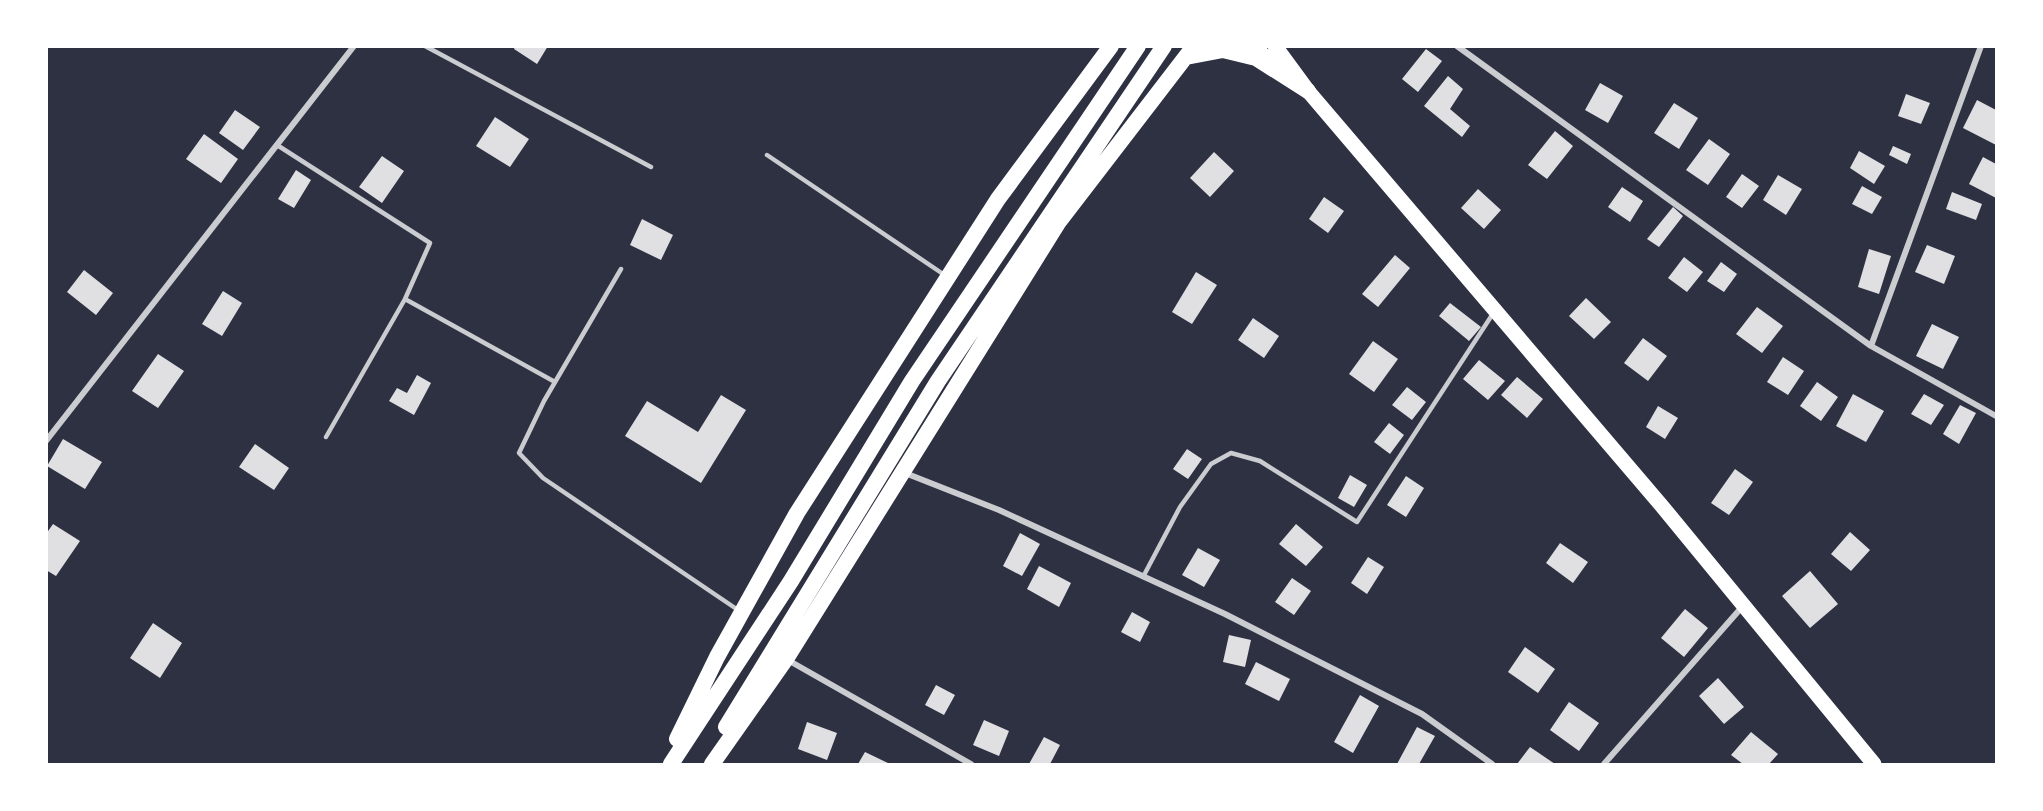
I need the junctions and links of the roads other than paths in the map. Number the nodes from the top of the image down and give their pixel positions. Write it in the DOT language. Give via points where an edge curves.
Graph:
graph roads {
  1 [pos="354,46"];
  2 [pos="425,46"];
  3 [pos="1111,46"];
  4 [pos="1138,46"];
  5 [pos="1164,46"];
  6 [pos="1252,46"];
  7 [pos="1275,46"];
  8 [pos="1457,46"];
  9 [pos="1981,46"];
  10 [pos="1466,49"];
  11 [pos="1190,52"];
  12 [pos="1308,91"];
  13 [pos="277,145"];
  14 [pos="767,155"];
  15 [pos="651,167"];
  16 [pos="621,269"];
  17 [pos="948,277"];
  18 [pos="405,299"];
  19 [pos="1495,310"];
  20 [pos="1871,346"];
  21 [pos="555,382"];
  22 [pos="1996,416"];
  23 [pos="326,437"];
  24 [pos="46,441"];
  25 [pos="902,471"];
  26 [pos="1143,577"];
  27 [pos="1743,605"];
  28 [pos="741,612"];
  29 [pos="786,659"];
  30 [pos="665,765"];
  31 [pos="671,765"];
  32 [pos="704,765"];
  33 [pos="712,765"];
  34 [pos="971,765"];
  35 [pos="1492,765"];
  36 [pos="1604,765"];
  37 [pos="1874,765"];
  1 -- 13 [label="street"];
  2 -- 15 [label="lane"];
  3 -- 17 [label="highway" via="998,199"];
  4 -- 31 [label="highway" via="912,381 791,581"];
  5 -- 32 [label="highway" via="938,381"];
  6 -- 12 [label="main road"];
  7 -- 12 [label="main road"];
  8 -- 10 [label="street"];
  9 -- 20 [label="street"];
  10 -- 20 [label="street"];
  11 -- 12 [label="highway" via="1223,50 1256,58"];
  11 -- 25 [label="highway" via="1058,223"];
  12 -- 19 [label="main road"];
  13 -- 18 [label="lane" via="430,243"];
  13 -- 24 [label="street"];
  14 -- 17 [label="lane"];
  16 -- 21 [label="lane"];
  17 -- 28 [label="highway" via="797,513"];
  18 -- 21 [label="lane"];
  18 -- 23 [label="lane"];
  19 -- 26 [label="lane" via="1357,522 1260,461 1231,453 1211,464 1180,507"];
  19 -- 27 [label="main road"];
  20 -- 22 [label="street"];
  21 -- 28 [label="lane" via="519,453 543,478"];
  25 -- 26 [label="street" via="999,510"];
  25 -- 29 [label="highway"];
  26 -- 35 [label="street" via="1422,714"];
  27 -- 36 [label="street"];
  27 -- 37 [label="main road"];
  28 -- 30 [label="highway"];
  29 -- 33 [label="highway"];
  29 -- 34 [label="street"];
}
